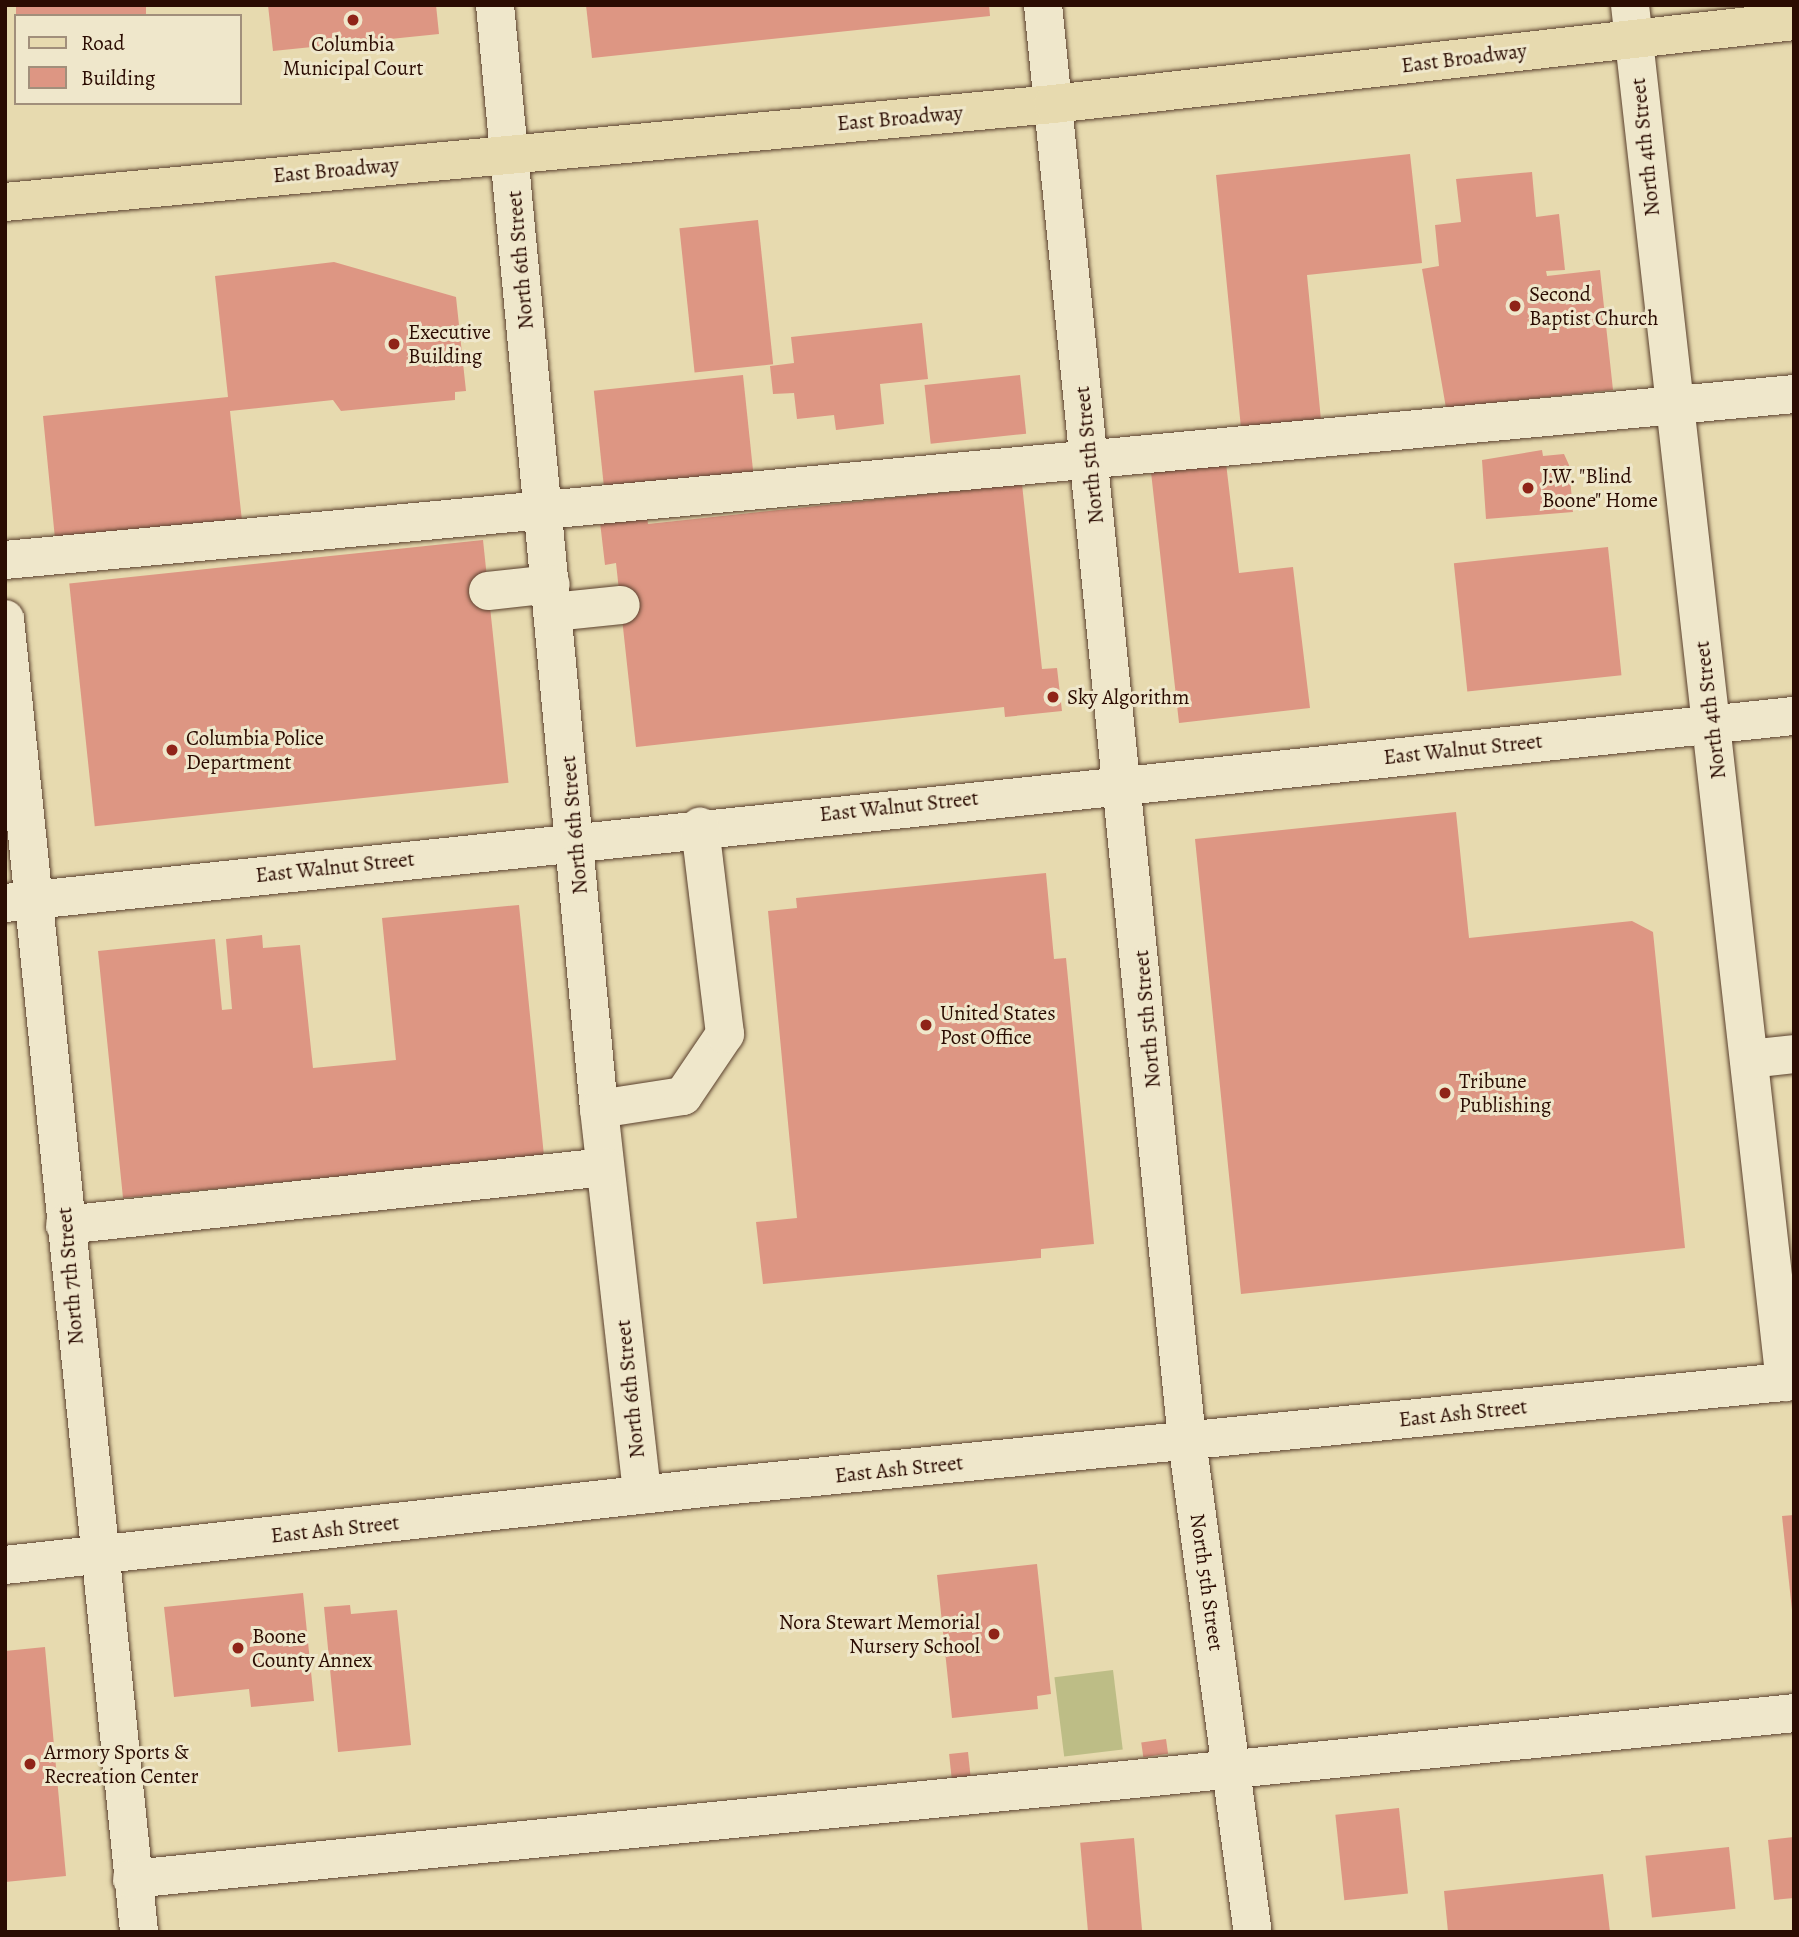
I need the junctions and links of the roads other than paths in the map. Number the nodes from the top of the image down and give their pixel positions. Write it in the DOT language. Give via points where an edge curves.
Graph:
graph roads {
  1 [pos="495,5"];
  2 [pos="1043,5"];
  3 [pos="1794,21"];
  4 [pos="1632,22"];
  5 [pos="1053,104"];
  6 [pos="510,154"];
  7 [pos="5,202"];
  8 [pos="1794,394"];
  9 [pos="1673,406"];
  10 [pos="1089,460"];
  11 [pos="544,511"];
  12 [pos="5,560"];
  13 [pos="488,591"];
  14 [pos="552,598"];
  15 [pos="621,605"];
  16 [pos="5,619"];
  17 [pos="8,666"];
  18 [pos="1794,716"];
  19 [pos="1712,723"];
  20 [pos="1124,784"];
  21 [pos="700,827"];
  22 [pos="575,840"];
  23 [pos="20,902"];
  24 [pos="1794,1054"];
  25 [pos="1749,1059"];
  26 [pos="598,1109"];
  27 [pos="605,1167"];
  28 [pos="65,1225"];
  29 [pos="1789,1382"];
  30 [pos="1187,1440"];
  31 [pos="642,1495"];
  32 [pos="97,1555"];
  33 [pos="5,1565"];
  34 [pos="1794,1713"];
  35 [pos="1233,1772"];
  36 [pos="132,1879"];
  37 [pos="139,1932"];
  38 [pos="1253,1932"];
  1 -- 6 [label="street, North 6th Street"];
  2 -- 5 [label="street, North 5th Street"];
  3 -- 4 [label="main road, East Broadway"];
  4 -- 5 [label="main road, East Broadway"];
  4 -- 9 [label="street, North 4th Street"];
  5 -- 6 [label="main road, East Broadway"];
  5 -- 10 [label="street, North 5th Street"];
  6 -- 7 [label="main road, East Broadway"];
  6 -- 11 [label="street, North 6th Street"];
  8 -- 9 [label="street"];
  9 -- 10 [label="street"];
  9 -- 19 [label="street, North 4th Street"];
  10 -- 11 [label="street"];
  10 -- 20 [label="street, North 5th Street"];
  11 -- 12 [label="street"];
  11 -- 14 [label="street, North 6th Street"];
  13 -- 14 [label="street"];
  14 -- 15 [label="street"];
  14 -- 22 [label="street, North 6th Street"];
  16 -- 17 [label="street, North 7th Street"];
  17 -- 23 [label="street, North 7th Street"];
  18 -- 19 [label="street, East Walnut Street"];
  19 -- 20 [label="street, East Walnut Street"];
  19 -- 25 [label="street, North 4th Street"];
  20 -- 21 [label="street, East Walnut Street"];
  20 -- 30 [label="street, North 5th Street"];
  21 -- 22 [label="street, East Walnut Street"];
  21 -- 26 [label="street" via="725,1034 683,1096"];
  22 -- 23 [label="street, East Walnut Street"];
  22 -- 26 [label="street, North 6th Street"];
  23 -- 28 [label="street, North 7th Street"];
  24 -- 25 [label="street"];
  25 -- 29 [label="street, North 4th Street"];
  26 -- 27 [label="street, North 6th Street"];
  27 -- 28 [label="street"];
  27 -- 31 [label="street, North 6th Street"];
  28 -- 32 [label="street, North 7th Street"];
  29 -- 30 [label="street, East Ash Street"];
  30 -- 31 [label="street, East Ash Street"];
  30 -- 35 [label="street, North 5th Street"];
  31 -- 32 [label="street, East Ash Street"];
  32 -- 33 [label="street, East Ash Street"];
  32 -- 36 [label="street, North 7th Street"];
  34 -- 35 [label="street"];
  35 -- 36 [label="street"];
  35 -- 38 [label="street, North 5th Street"];
  36 -- 37 [label="street, North 7th Street"];
}
